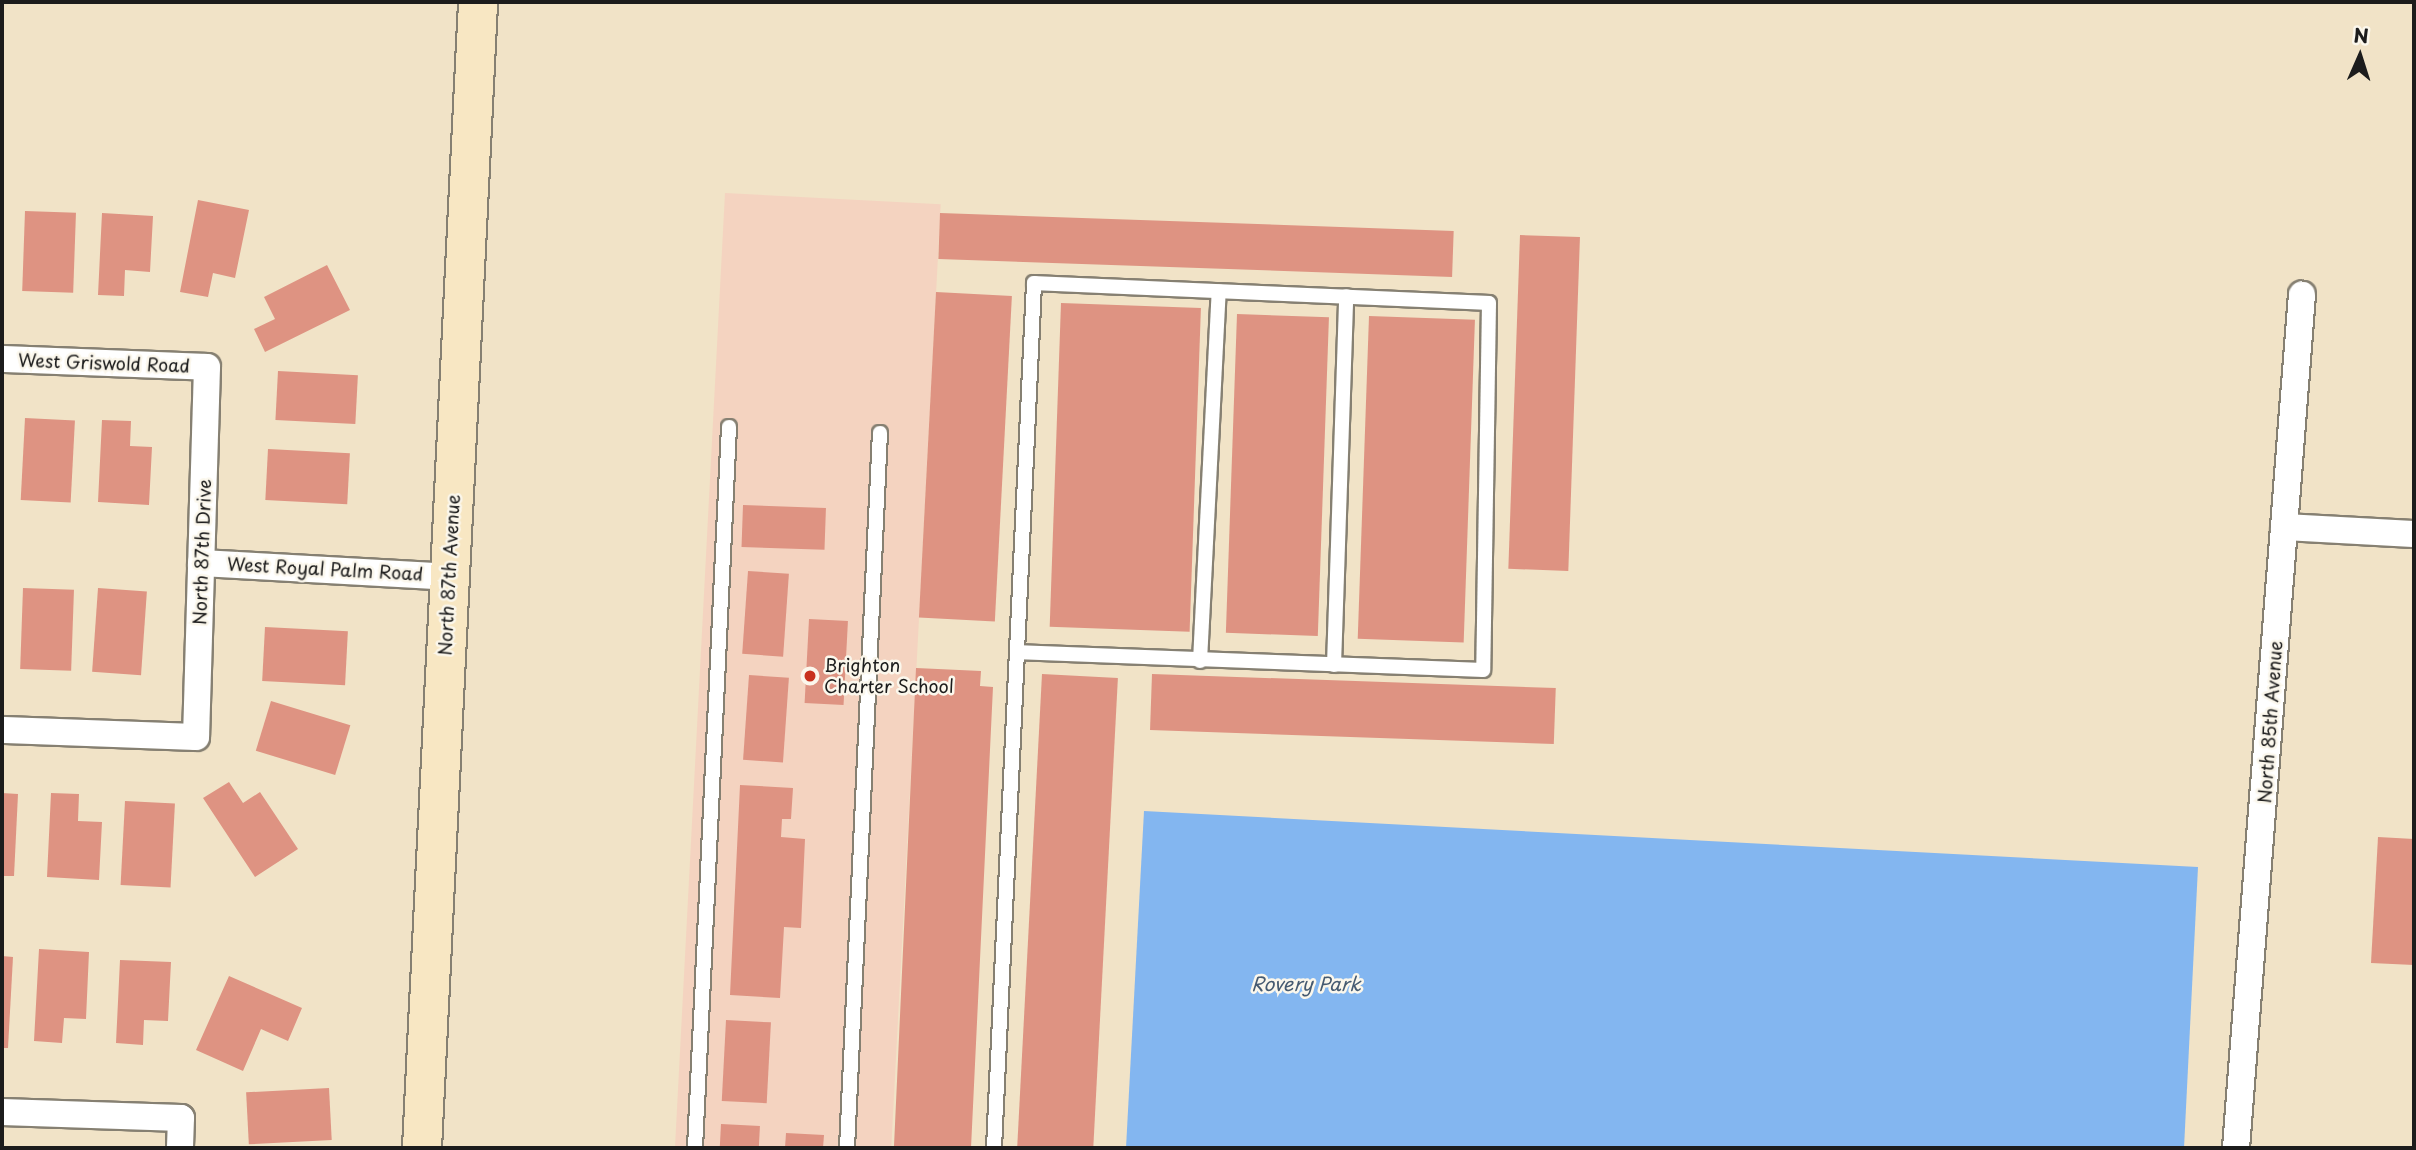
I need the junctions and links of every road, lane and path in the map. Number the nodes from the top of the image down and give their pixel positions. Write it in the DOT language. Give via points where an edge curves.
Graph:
graph roads {
  1 [pos="478,2"];
  2 [pos="1219,291"];
  3 [pos="2302,295"];
  4 [pos="1346,296"];
  5 [pos="2,359"];
  6 [pos="207,367"];
  7 [pos="729,426"];
  8 [pos="880,433"];
  9 [pos="2284,527"];
  10 [pos="2414,534"];
  11 [pos="201,563"];
  12 [pos="449,577"];
  13 [pos="1021,652"];
  14 [pos="1200,661"];
  15 [pos="1334,665"];
  16 [pos="2,730"];
  17 [pos="2,1112"];
  18 [pos="180,1148"];
  19 [pos="422,1148"];
  20 [pos="695,1148"];
  21 [pos="847,1148"];
  22 [pos="994,1148"];
  23 [pos="2236,1148"];
  1 -- 12 [label="street, North 87th Avenue"];
  2 -- 4 [label="lane"];
  2 -- 13 [label="lane" via="1034,283"];
  2 -- 14 [label="lane"];
  3 -- 9 [label="street, North 85th Avenue"];
  4 -- 15 [label="lane"];
  4 -- 15 [label="lane" via="1489,303 1483,670"];
  5 -- 6 [label="street, West Griswold Road"];
  6 -- 11 [label="street, North 87th Drive"];
  7 -- 20 [label="lane"];
  8 -- 21 [label="lane"];
  9 -- 10 [label="street"];
  9 -- 23 [label="street, North 85th Avenue"];
  11 -- 12 [label="street, West Royal Palm Road"];
  11 -- 16 [label="street, North 87th Drive" via="197,737"];
  12 -- 19 [label="street, North 87th Avenue"];
  13 -- 14 [label="lane"];
  13 -- 22 [label="lane"];
  14 -- 15 [label="lane"];
  17 -- 18 [label="street" via="181,1118"];
}
